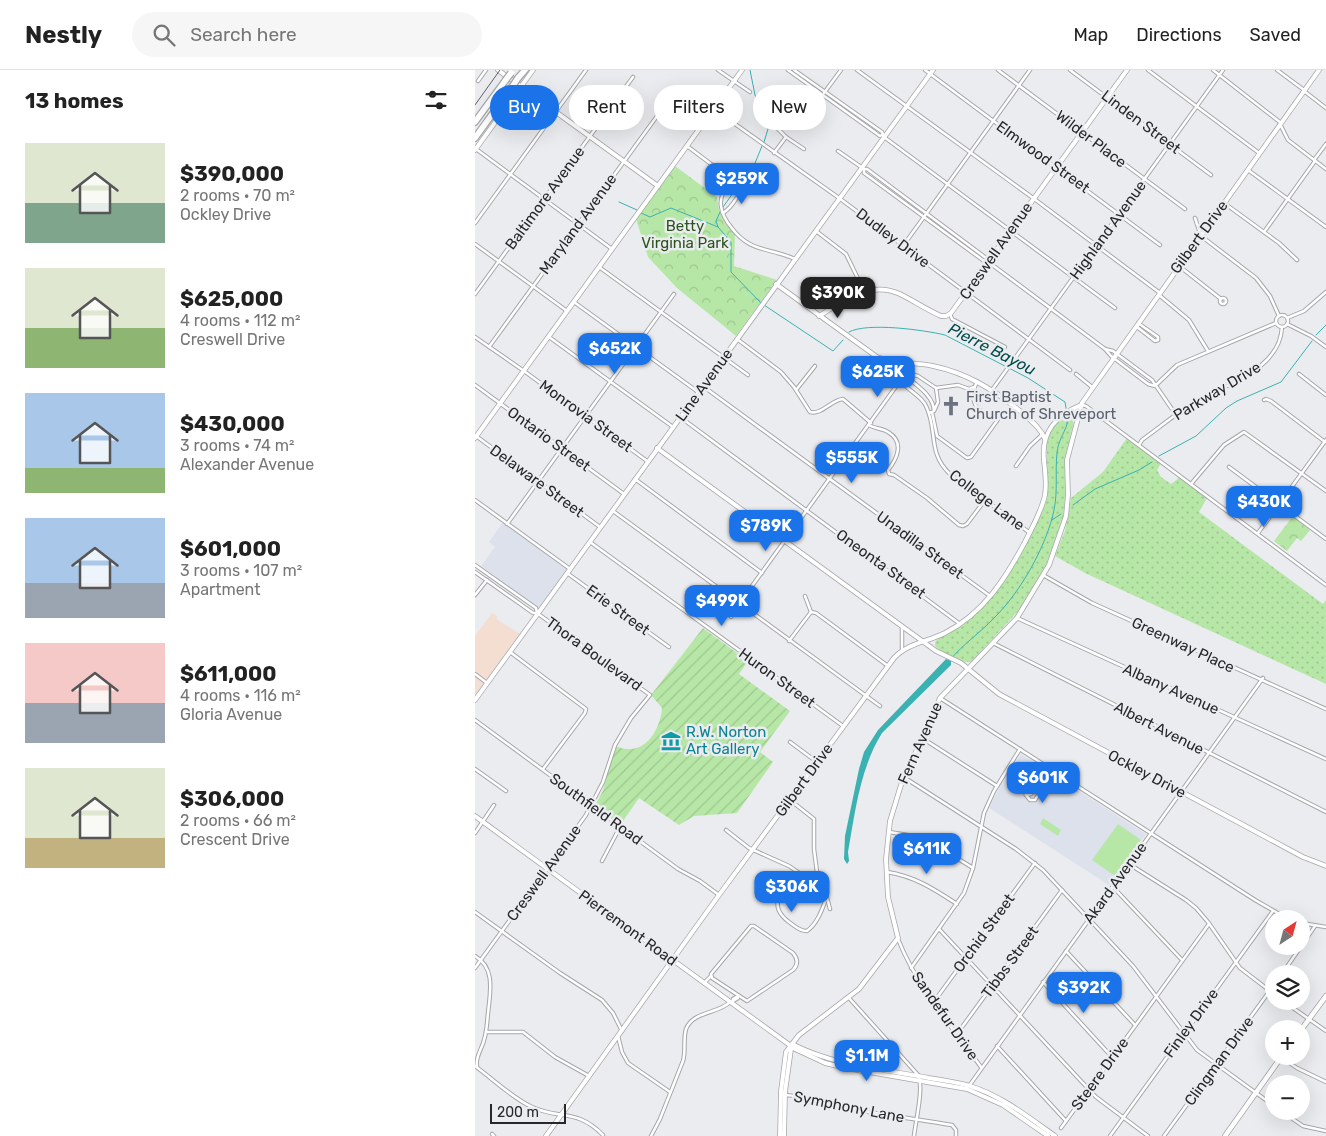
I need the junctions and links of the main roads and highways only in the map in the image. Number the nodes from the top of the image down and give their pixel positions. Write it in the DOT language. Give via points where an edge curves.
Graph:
graph roads {
  1 [pos="525,70"];
  2 [pos="512,72"];
  3 [pos="475,122"];
  4 [pos="475,138"];
  5 [pos="1326,996"];
  6 [pos="1308,1020"];
  7 [pos="1276,1065"];
  8 [pos="1226,1134"];
  1 -- 4 [label="highway, bridge"];
  2 -- 3 [label="highway, bridge"];
  5 -- 6 [label="main road"];
  7 -- 8 [label="main road"];
}
